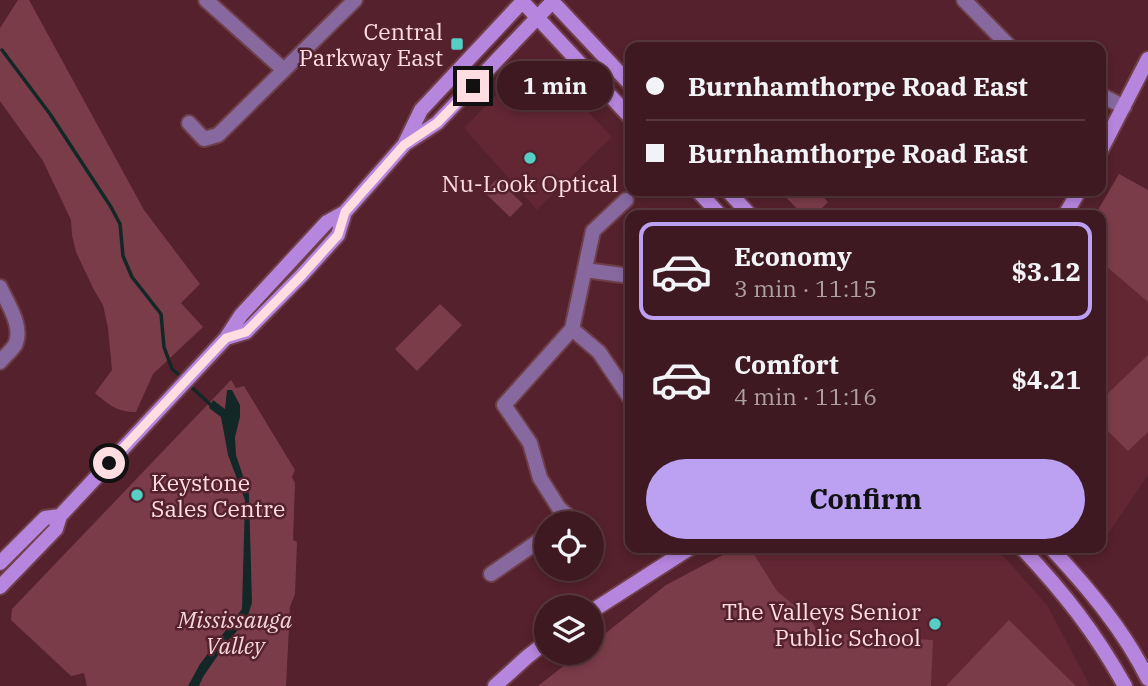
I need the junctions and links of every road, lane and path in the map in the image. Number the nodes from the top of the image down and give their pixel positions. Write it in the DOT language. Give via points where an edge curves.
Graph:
graph roads {
  1 [pos="206,0"];
  2 [pos="355,0"];
  3 [pos="553,0"];
  4 [pos="964,0"];
  5 [pos="522,1"];
  6 [pos="538,18"];
  7 [pos="1005,42"];
  8 [pos="1148,59"];
  9 [pos="284,70"];
  10 [pos="625,79"];
  11 [pos="1106,98"];
  12 [pos="1124,107"];
  13 [pos="625,112"];
  14 [pos="189,123"];
  15 [pos="1106,141"];
  16 [pos="404,145"];
  17 [pos="703,196"];
  18 [pos="733,196"];
  19 [pos="626,200"];
  20 [pos="715,210"];
  21 [pos="745,210"];
  22 [pos="585,270"];
  23 [pos="625,275"];
  24 [pos="0,287"];
  25 [pos="572,329"];
  26 [pos="0,362"];
  27 [pos="625,391"];
  28 [pos="561,511"];
  29 [pos="60,516"];
  30 [pos="534,544"];
  31 [pos="682,553"];
  32 [pos="1027,553"];
  33 [pos="1056,553"];
  34 [pos="0,563"];
  35 [pos="491,574"];
  36 [pos="0,587"];
  37 [pos="604,603"];
  38 [pos="534,651"];
  39 [pos="1148,679"];
  40 [pos="495,686"];
  41 [pos="1125,686"];
  1 -- 9 [label="street"];
  2 -- 9 [label="street"];
  3 -- 6 [label="main road"];
  3 -- 10 [label="main road"];
  4 -- 7 [label="street"];
  5 -- 6 [label="main road"];
  5 -- 16 [label="main road" via="421,110"];
  6 -- 13 [label="main road"];
  6 -- 16 [label="main road" via="437,123"];
  8 -- 12 [label="main road"];
  9 -- 14 [label="street" via="219,135 204,139"];
  11 -- 12 [label="street"];
  12 -- 15 [label="main road"];
  16 -- 29 [label="main road" via="345,212 327,222"];
  17 -- 20 [label="main road"];
  18 -- 21 [label="main road"];
  19 -- 22 [label="street" via="593,231"];
  22 -- 23 [label="street"];
  22 -- 25 [label="street"];
  24 -- 26 [label="street" via="18,332"];
  25 -- 27 [label="street" via="599,352"];
  25 -- 28 [label="street" via="504,405 530,443 540,478"];
  29 -- 34 [label="main road" via="45,518"];
  29 -- 36 [label="main road" via="56,529"];
  30 -- 35 [label="street"];
  31 -- 37 [label="main road"];
  32 -- 41 [label="main road" via="1083,619"];
  33 -- 39 [label="main road" via="1113,621"];
  38 -- 40 [label="main road"];
}
